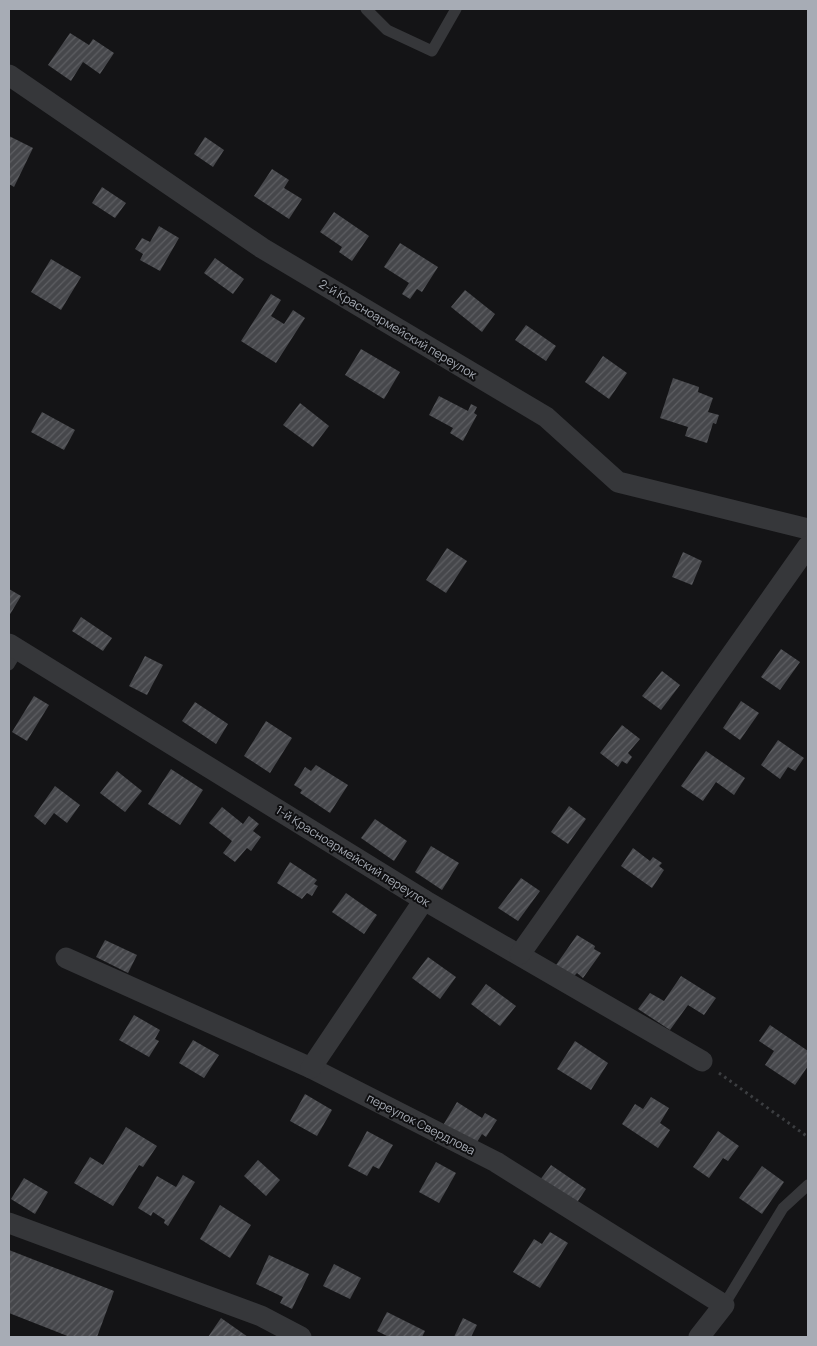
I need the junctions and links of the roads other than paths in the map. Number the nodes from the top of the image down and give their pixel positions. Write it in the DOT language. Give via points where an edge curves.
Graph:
graph roads {
  1 [pos="366,9"];
  2 [pos="456,9"];
  3 [pos="9,75"];
  4 [pos="808,529"];
  5 [pos="808,546"];
  6 [pos="12,653"];
  7 [pos="424,900"];
  8 [pos="520,954"];
  9 [pos="66,958"];
  10 [pos="702,1061"];
  11 [pos="311,1068"];
  12 [pos="808,1185"];
  13 [pos="9,1223"];
  14 [pos="724,1305"];
  15 [pos="301,1337"];
  16 [pos="700,1337"];
  1 -- 2 [label="lane" via="387,30 432,51"];
  3 -- 4 [label="street, 2-й Красноармейский переулок" via="262,248 546,417 618,482"];
  5 -- 8 [label="street"];
  6 -- 7 [label="street, 1-й Красноармейский переулок"];
  7 -- 8 [label="street, 1-й Красноармейский переулок"];
  7 -- 11 [label="street"];
  8 -- 10 [label="street, 1-й Красноармейский переулок"];
  9 -- 11 [label="street, переулок Свердлова"];
  11 -- 14 [label="street, переулок Свердлова" via="496,1162"];
  12 -- 14 [label="lane" via="783,1208"];
  13 -- 15 [label="street" via="261,1316"];
  14 -- 16 [label="street"];
}
